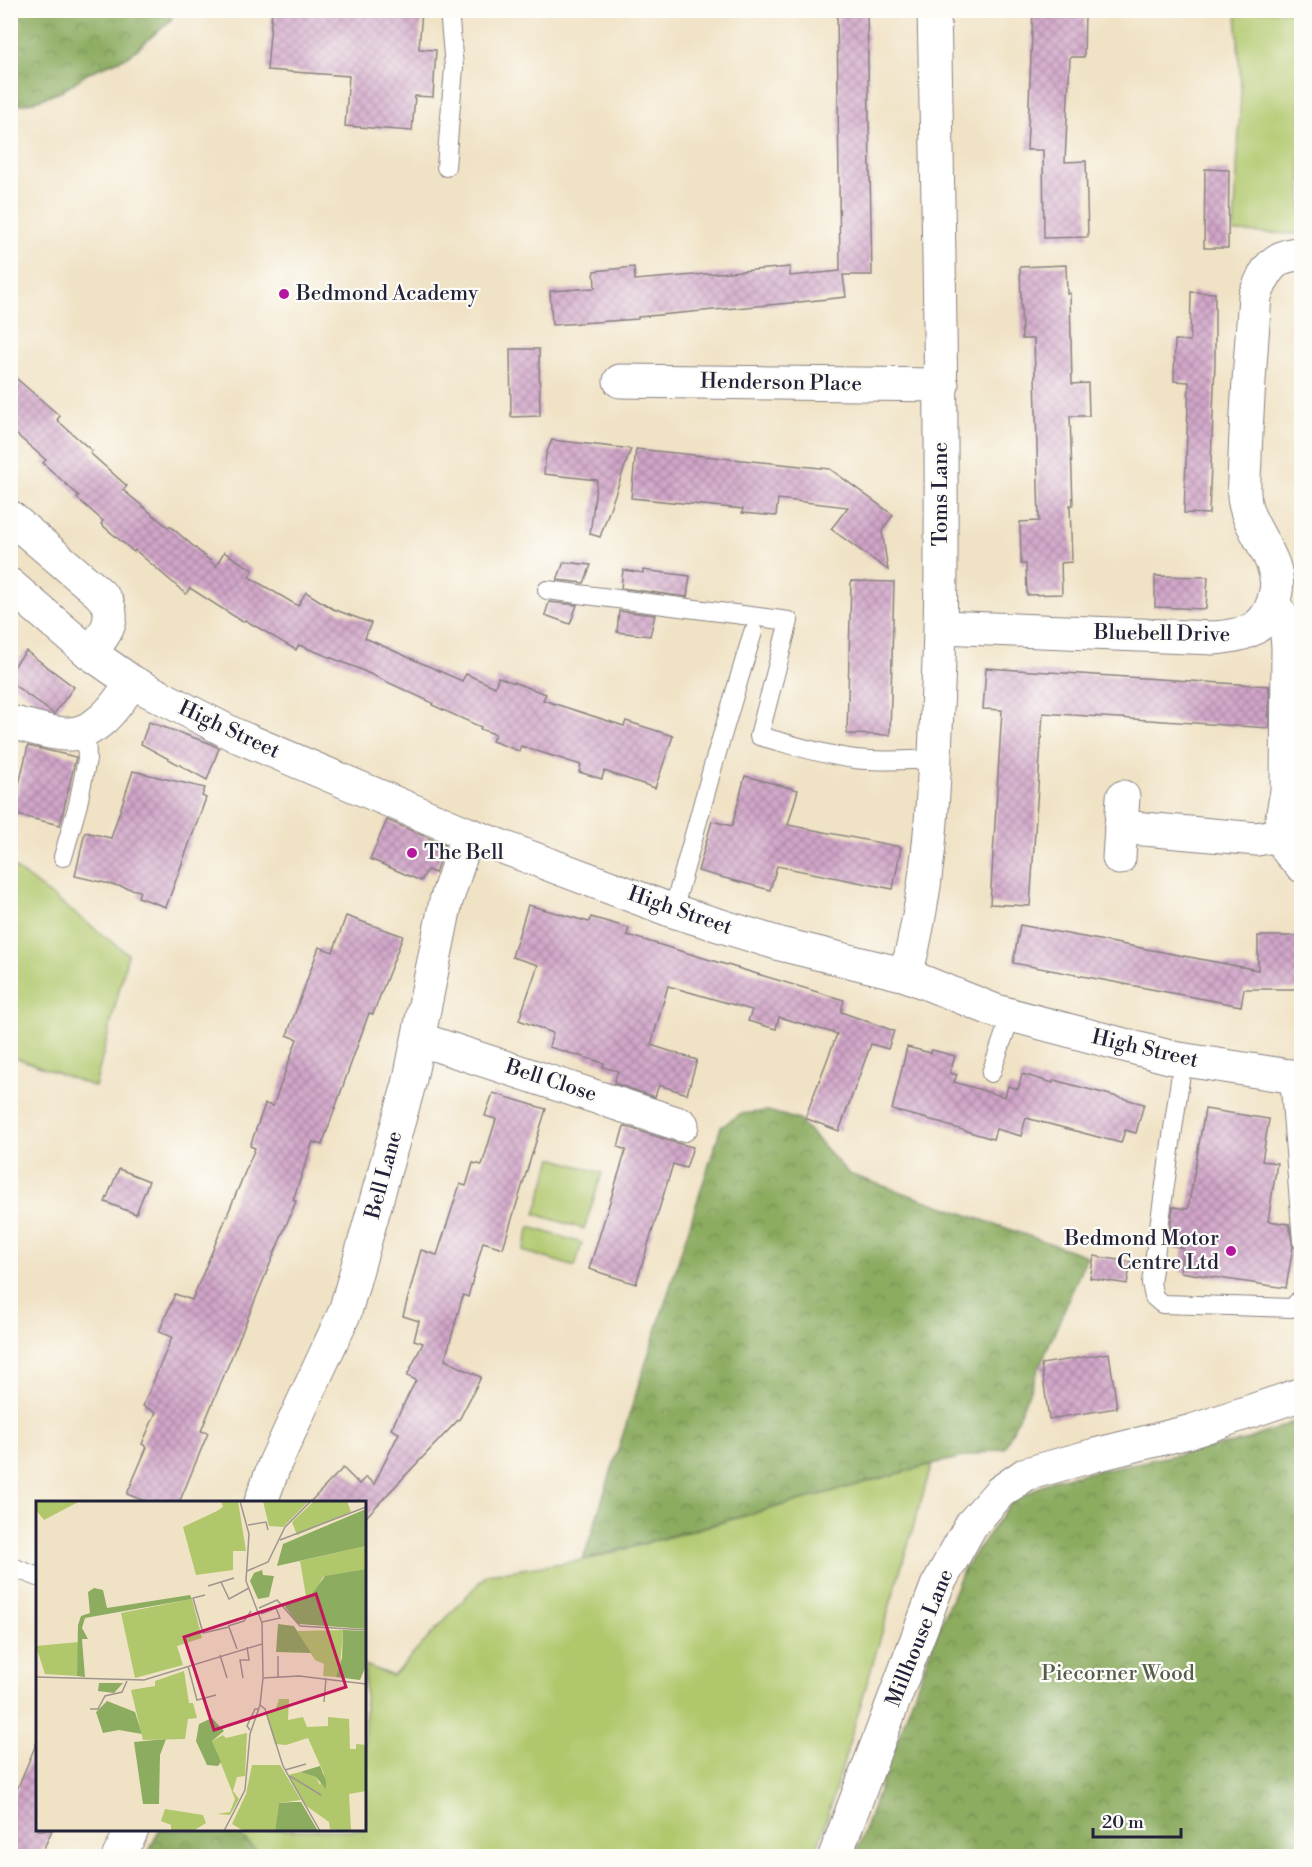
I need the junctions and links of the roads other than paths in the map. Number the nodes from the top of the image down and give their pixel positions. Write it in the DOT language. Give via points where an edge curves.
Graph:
graph roads {
  1 [pos="449,10"];
  2 [pos="934,10"];
  3 [pos="447,167"];
  4 [pos="1302,254"];
  5 [pos="620,381"];
  6 [pos="942,385"];
  7 [pos="10,517"];
  8 [pos="10,585"];
  9 [pos="547,590"];
  10 [pos="1273,604"];
  11 [pos="941,627"];
  12 [pos="753,632"];
  13 [pos="90,653"];
  14 [pos="132,682"];
  15 [pos="10,722"];
  16 [pos="86,730"];
  17 [pos="1295,754"];
  18 [pos="935,759"];
  19 [pos="1121,827"];
  20 [pos="468,834"];
  21 [pos="1279,834"];
  22 [pos="63,857"];
  23 [pos="1302,866"];
  24 [pos="673,911"];
  25 [pos="906,975"];
  26 [pos="1011,1015"];
  27 [pos="419,1039"];
  28 [pos="1183,1059"];
  29 [pos="991,1073"];
  30 [pos="1295,1076"];
  31 [pos="682,1125"];
  32 [pos="1302,1240"];
  33 [pos="1302,1297"];
  34 [pos="1302,1394"];
  35 [pos="262,1501"];
  36 [pos="10,1566"];
  37 [pos="36,1576"];
  38 [pos="132,1831"];
  39 [pos="119,1857"];
  40 [pos="835,1857"];
  1 -- 3 [label="lane" via="454,67"];
  2 -- 6 [label="street, Toms Lane"];
  4 -- 10 [label="street" via="1274,261 1255,296 1244,494 1246,510 1276,575"];
  5 -- 6 [label="street, Henderson Place"];
  6 -- 11 [label="street, Toms Lane"];
  7 -- 13 [label="street" via="108,605 110,623"];
  8 -- 13 [label="street, High Street"];
  9 -- 18 [label="lane" via="789,621 759,736 856,759"];
  10 -- 11 [label="street, Bluebell Drive" via="1253,631 1214,638"];
  10 -- 17 [label="street" via="1287,627"];
  11 -- 18 [label="street, Toms Lane"];
  12 -- 24 [label="lane"];
  13 -- 14 [label="street, High Street"];
  14 -- 16 [label="street" via="114,709"];
  14 -- 20 [label="street, High Street" via="236,735"];
  15 -- 16 [label="street" via="68,734"];
  16 -- 22 [label="lane" via="87,759"];
  17 -- 21 [label="street"];
  18 -- 25 [label="street, Toms Lane" via="926,879"];
  19 -- 21 [label="street" via="1257,839"];
  20 -- 24 [label="street, High Street"];
  20 -- 27 [label="street, Bell Lane" via="446,902"];
  21 -- 23 [label="street"];
  24 -- 25 [label="street, High Street" via="780,944"];
  25 -- 26 [label="street, High Street"];
  26 -- 28 [label="street, High Street"];
  26 -- 29 [label="lane"];
  27 -- 31 [label="street, Bell Close"];
  27 -- 35 [label="street, Bell Lane" via="345,1311 275,1463"];
  28 -- 30 [label="street, High Street"];
  28 -- 33 [label="lane" via="1151,1283 1154,1297 1162,1304 1292,1308"];
  30 -- 32 [label="lane"];
  34 -- 40 [label="street, Millhouse Lane" via="1192,1431 1026,1474 1000,1492 971,1525 937,1586"];
  36 -- 37 [label="lane"];
  38 -- 39 [label="street"];
}
